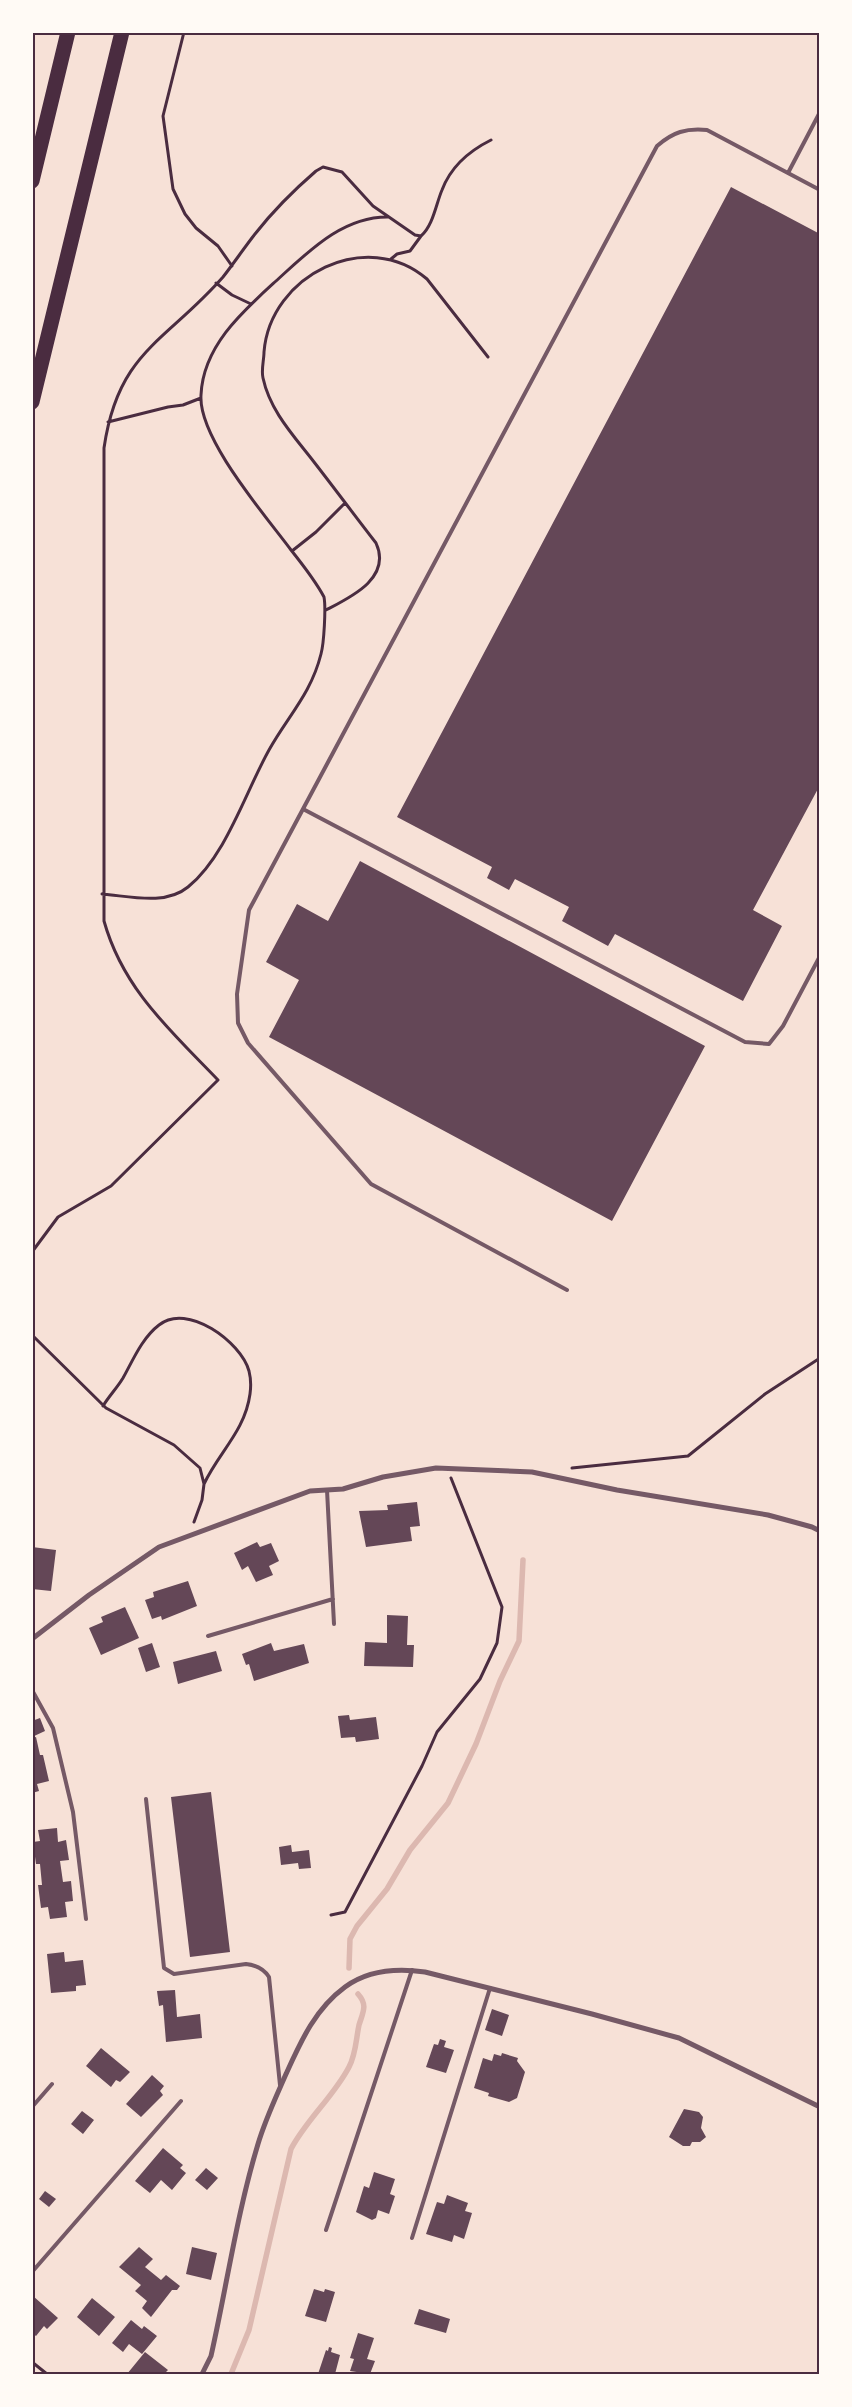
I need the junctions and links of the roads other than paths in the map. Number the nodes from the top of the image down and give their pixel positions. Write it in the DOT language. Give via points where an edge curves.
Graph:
graph roads {
  1 [pos="68,32"];
  2 [pos="122,32"];
  3 [pos="820,112"];
  4 [pos="788,173"];
  5 [pos="32,181"];
  6 [pos="820,190"];
  7 [pos="32,402"];
  8 [pos="303,809"];
  9 [pos="820,956"];
  10 [pos="820,1024"];
  11 [pos="820,1042"];
  12 [pos="567,1290"];
  13 [pos="327,1490"];
  14 [pos="820,1531"];
  15 [pos="333,1599"];
  16 [pos="334,1624"];
  17 [pos="208,1636"];
  18 [pos="32,1639"];
  19 [pos="32,1690"];
  20 [pos="146,1799"];
  21 [pos="86,1919"];
  22 [pos="412,1970"];
  23 [pos="490,1988"];
  24 [pos="52,2084"];
  25 [pos="280,2087"];
  26 [pos="181,2101"];
  27 [pos="32,2107"];
  28 [pos="820,2107"];
  29 [pos="326,2230"];
  30 [pos="412,2238"];
  31 [pos="32,2272"];
  32 [pos="202,2374"];
  1 -- 5 [label="highway"];
  2 -- 7 [label="highway"];
  3 -- 4 [label="lane"];
  4 -- 6 [label="lane"];
  4 -- 8 [label="lane" via="707,130 688,129 669,135 657,146"];
  8 -- 9 [label="lane" via="745,1042 769,1044 783,1026"];
  8 -- 12 [label="lane" via="249,910 237,994 238,1023 248,1043 371,1184"];
  10 -- 11 [label="lane"];
  13 -- 14 [label="street" via="344,1489 384,1477 447,1468 532,1472 768,1515"];
  13 -- 15 [label="lane"];
  13 -- 18 [label="street" via="310,1491 159,1546"];
  15 -- 16 [label="lane"];
  15 -- 17 [label="lane"];
  19 -- 21 [label="lane" via="53,1728 68,1793"];
  20 -- 25 [label="lane" via="164,1968 174,1974 246,1964 266,1972"];
  22 -- 23 [label="street"];
  22 -- 25 [label="street" via="372,1973 346,1986 308,2027"];
  22 -- 29 [label="lane"];
  23 -- 28 [label="street" via="679,2038"];
  23 -- 30 [label="lane"];
  24 -- 27 [label="lane"];
  25 -- 32 [label="street" via="258,2144 211,2356"];
  26 -- 31 [label="lane"];
}
